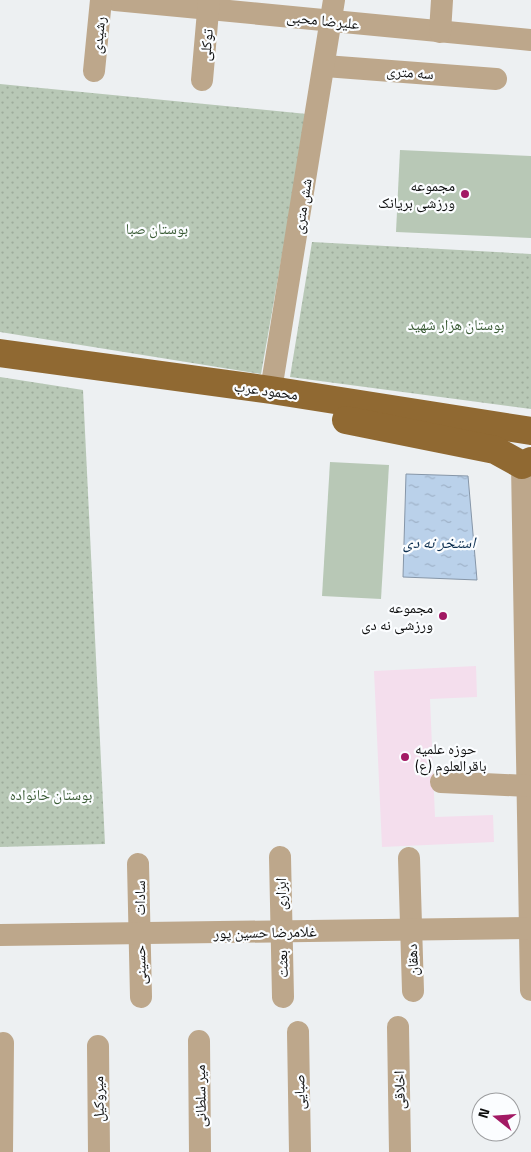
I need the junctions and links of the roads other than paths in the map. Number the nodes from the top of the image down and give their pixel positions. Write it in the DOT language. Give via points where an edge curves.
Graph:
graph roads {
  1 [pos="102,0"];
  2 [pos="115,0"];
  3 [pos="442,0"];
  4 [pos="209,5"];
  5 [pos="282,8"];
  6 [pos="333,11"];
  7 [pos="440,32"];
  8 [pos="531,40"];
  9 [pos="325,66"];
  10 [pos="94,71"];
  11 [pos="496,79"];
  12 [pos="202,80"];
  13 [pos="0,353"];
  14 [pos="271,390"];
  15 [pos="531,431"];
  16 [pos="527,463"];
  17 [pos="441,782"];
  18 [pos="528,786"];
  19 [pos="280,857"];
  20 [pos="409,858"];
  21 [pos="138,864"];
  22 [pos="530,928"];
  23 [pos="410,930"];
  24 [pos="281,931"];
  25 [pos="139,933"];
  26 [pos="0,935"];
  27 [pos="531,990"];
  28 [pos="413,991"];
  29 [pos="141,997"];
  30 [pos="283,997"];
  31 [pos="398,1027"];
  32 [pos="298,1032"];
  33 [pos="199,1040"];
  34 [pos="3,1043"];
  35 [pos="98,1046"];
  36 [pos="2,1152"];
  37 [pos="99,1152"];
  38 [pos="200,1152"];
  39 [pos="300,1152"];
  40 [pos="400,1152"];
  1 -- 10 [label="street, رشیدی"];
  2 -- 4 [label="street, علیرضا محبی"];
  3 -- 7 [label="street"];
  4 -- 5 [label="street, علیرضا محبی"];
  4 -- 12 [label="street, توکلی"];
  5 -- 6 [label="street, علیرضا محبی"];
  6 -- 7 [label="street, علیرضا محبی"];
  6 -- 9 [label="street, شش متری"];
  7 -- 8 [label="street, علیرضا محبی"];
  9 -- 11 [label="street, سه متری"];
  9 -- 14 [label="street, شش متری"];
  13 -- 14 [label="main road, محمود عرب"];
  14 -- 15 [label="main road, محمود عرب"];
  14 -- 16 [label="main road" via="323,415 495,450"];
  16 -- 18 [label="street"];
  17 -- 18 [label="street"];
  18 -- 22 [label="street"];
  19 -- 24 [label="street, ابزاری"];
  20 -- 23 [label="street, دهقان"];
  21 -- 25 [label="street, سادات"];
  22 -- 23 [label="street, غلامرضا حسین پور"];
  22 -- 27 [label="street"];
  23 -- 24 [label="street, غلامرضا حسین پور"];
  23 -- 28 [label="street, دهقان"];
  24 -- 25 [label="street, غلامرضا حسین پور"];
  24 -- 30 [label="street, بعثت"];
  25 -- 26 [label="street, غلامرضا حسین پور"];
  25 -- 29 [label="street, حسینی"];
  31 -- 40 [label="street, اخلاقی"];
  32 -- 39 [label="street, صبایی"];
  33 -- 38 [label="street, میر سلطانی"];
  34 -- 36 [label="street"];
  35 -- 37 [label="street, میروکیل"];
}
